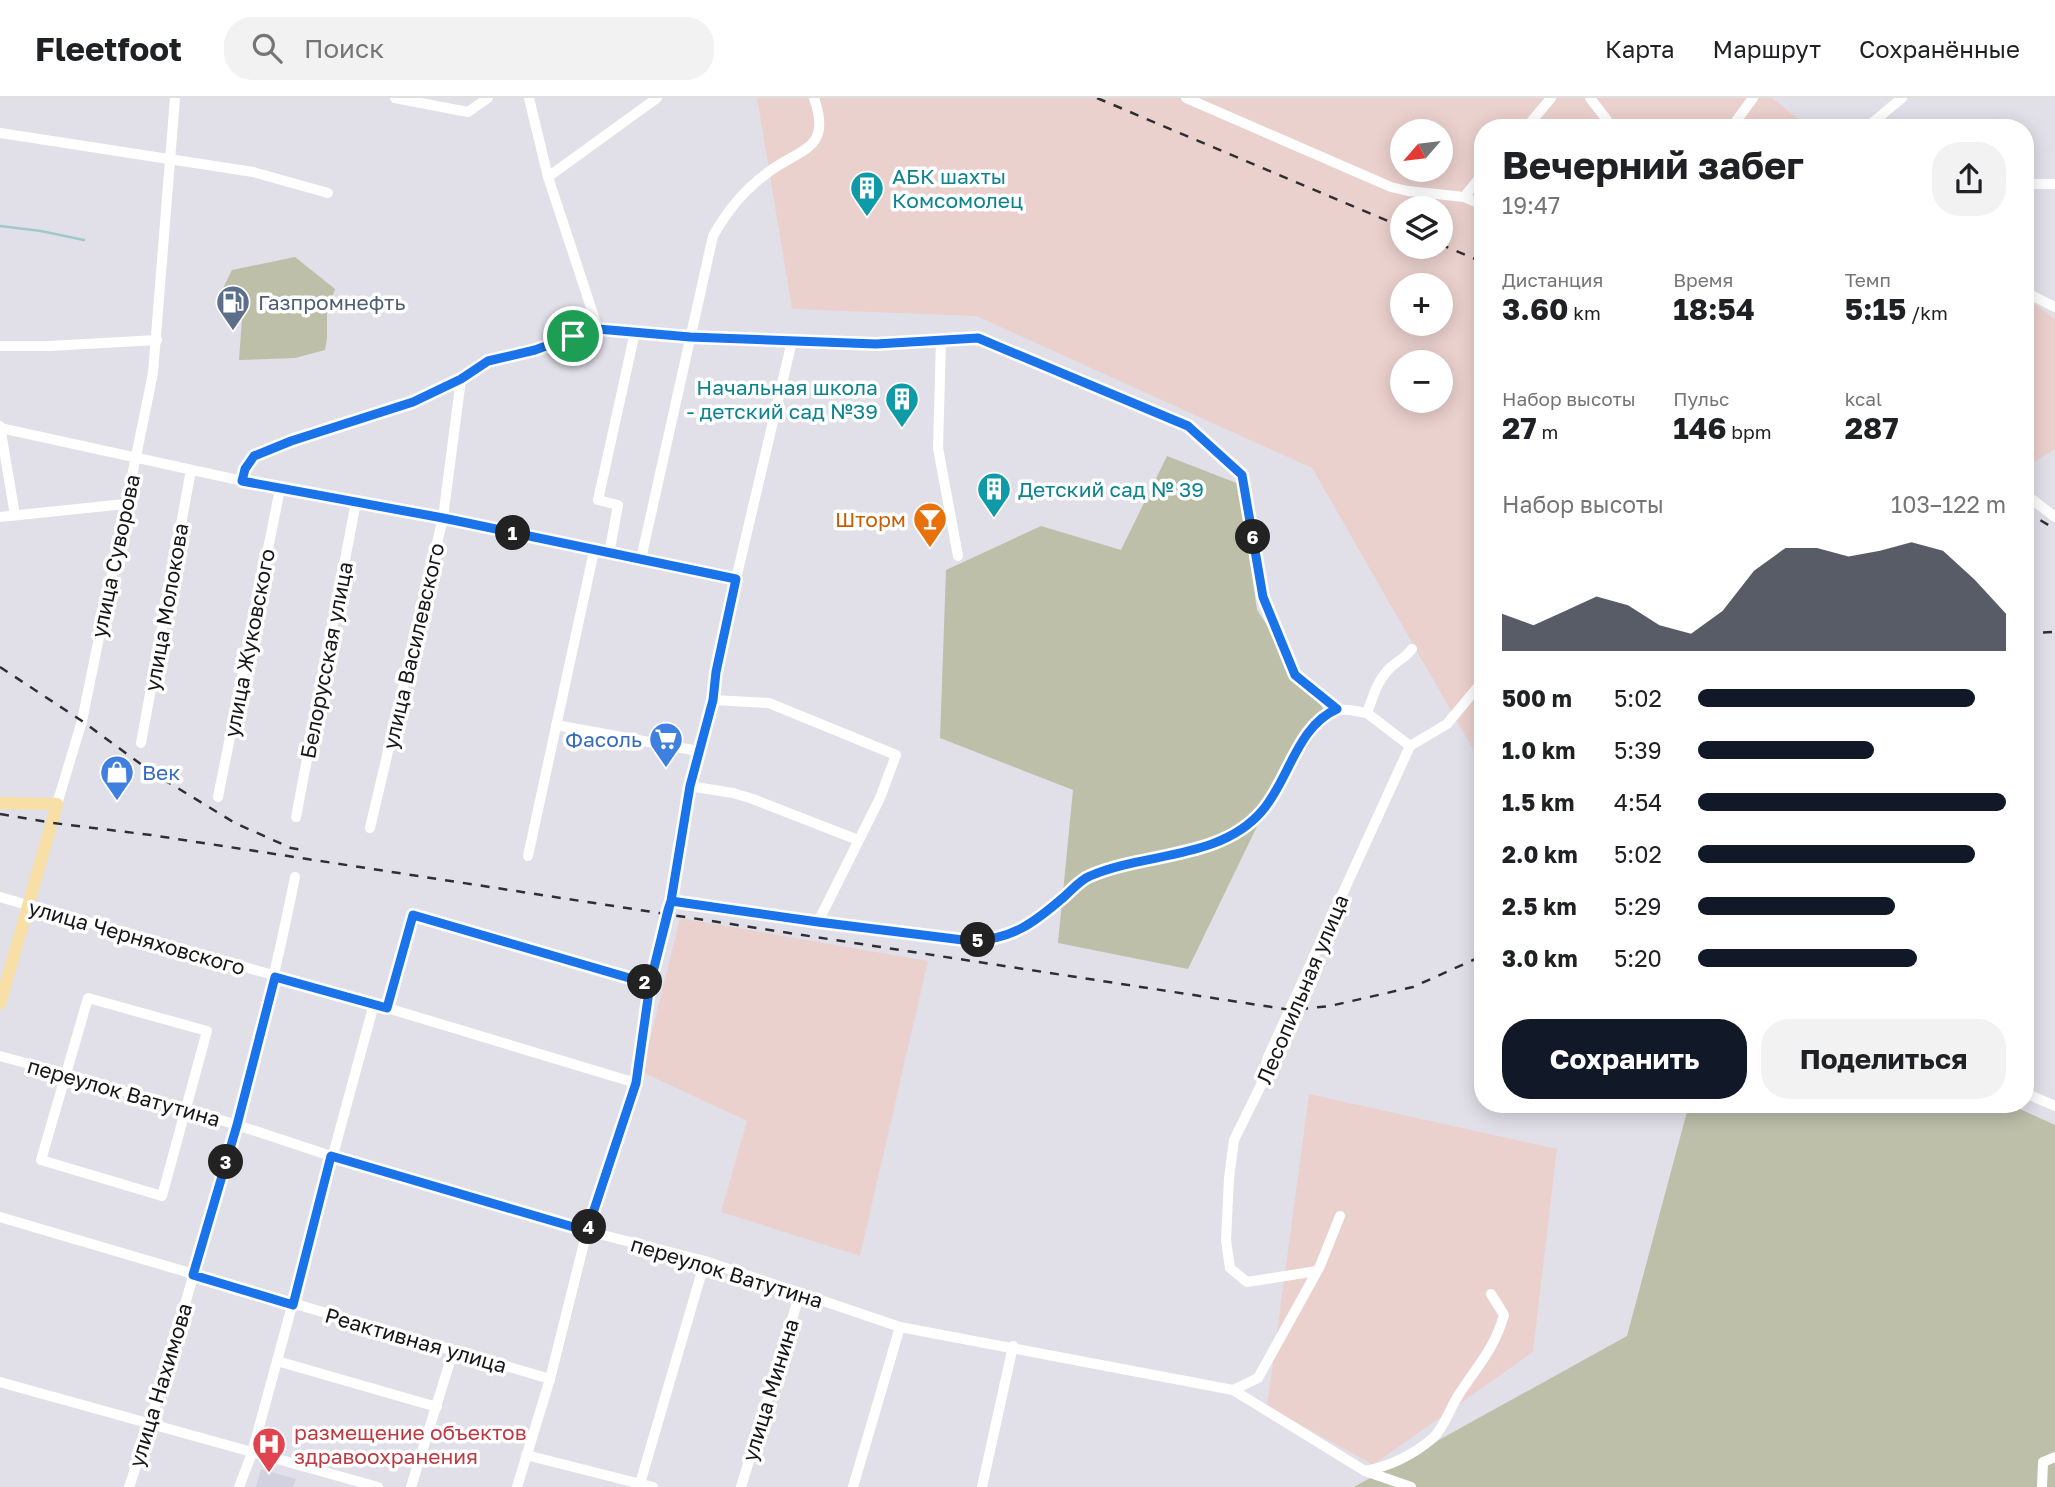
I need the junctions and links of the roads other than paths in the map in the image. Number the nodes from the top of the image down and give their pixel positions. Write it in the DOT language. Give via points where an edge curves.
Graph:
graph roads {
  1 [pos="175,98"];
  2 [pos="395,98"];
  3 [pos="488,98"];
  4 [pos="529,98"];
  5 [pos="657,98"];
  6 [pos="814,98"];
  7 [pos="1185,98"];
  8 [pos="1551,98"];
  9 [pos="1590,98"];
  10 [pos="1753,98"];
  11 [pos="1902,98"];
  12 [pos="1534,119"];
  13 [pos="1606,119"];
  14 [pos="1738,119"];
  15 [pos="1877,119"];
  16 [pos="0,133"];
  17 [pos="169,159"];
  18 [pos="548,177"];
  19 [pos="1474,184"];
  20 [pos="2034,184"];
  21 [pos="2055,184"];
  22 [pos="328,193"];
  23 [pos="1464,197"];
  24 [pos="1474,201"];
  25 [pos="2034,296"];
  26 [pos="2055,307"];
  27 [pos="598,329"];
  28 [pos="635,332"];
  29 [pos="690,337"];
  30 [pos="157,340"];
  31 [pos="792,341"];
  32 [pos="941,341"];
  33 [pos="0,346"];
  34 [pos="461,379"];
  35 [pos="0,427"];
  36 [pos="135,458"];
  37 [pos="191,470"];
  38 [pos="242,481"];
  39 [pos="280,489"];
  40 [pos="2034,501"];
  41 [pos="356,502"];
  42 [pos="125,505"];
  43 [pos="15,515"];
  44 [pos="0,517"];
  45 [pos="2055,517"];
  46 [pos="443,518"];
  47 [pos="594,551"];
  48 [pos="609,554"];
  49 [pos="958,556"];
  50 [pos="641,559"];
  51 [pos="736,579"];
  52 [pos="1412,649"];
  53 [pos="1474,692"];
  54 [pos="713,700"];
  55 [pos="1337,709"];
  56 [pos="1367,713"];
  57 [pos="556,725"];
  58 [pos="141,743"];
  59 [pos="1410,746"];
  60 [pos="698,751"];
  61 [pos="690,786"];
  62 [pos="218,797"];
  63 [pos="0,803"];
  64 [pos="57,804"];
  65 [pos="296,817"];
  66 [pos="370,828"];
  67 [pos="858,840"];
  68 [pos="528,856"];
  69 [pos="295,877"];
  70 [pos="0,897"];
  71 [pos="671,901"];
  72 [pos="29,906"];
  73 [pos="818,922"];
  74 [pos="275,977"];
  75 [pos="650,984"];
  76 [pos="0,1004"];
  77 [pos="374,1004"];
  78 [pos="387,1008"];
  79 [pos="0,1056"];
  80 [pos="66,1074"];
  81 [pos="636,1083"];
  82 [pos="2034,1097"];
  83 [pos="2055,1106"];
  84 [pos="186,1109"];
  85 [pos="237,1125"];
  86 [pos="331,1156"];
  87 [pos="1340,1216"];
  88 [pos="0,1217"];
  89 [pos="587,1231"];
  90 [pos="705,1261"];
  91 [pos="1317,1271"];
  92 [pos="193,1275"];
  93 [pos="800,1293"];
  94 [pos="1492,1294"];
  95 [pos="293,1305"];
  96 [pos="900,1327"];
  97 [pos="1013,1346"];
  98 [pos="453,1352"];
  99 [pos="277,1361"];
  100 [pos="550,1379"];
  101 [pos="0,1382"];
  102 [pos="1233,1390"];
  103 [pos="437,1407"];
  104 [pos="150,1424"];
  105 [pos="252,1453"];
  106 [pos="526,1455"];
  107 [pos="2055,1457"];
  108 [pos="1365,1471"];
  109 [pos="640,1485"];
  110 [pos="129,1487"];
  111 [pos="239,1487"];
  112 [pos="378,1487"];
  113 [pos="411,1487"];
  114 [pos="517,1487"];
  115 [pos="653,1487"];
  116 [pos="741,1487"];
  117 [pos="853,1487"];
  118 [pos="982,1487"];
  119 [pos="1411,1487"];
  120 [pos="2042,1487"];
  1 -- 17 [label="street, улица Суворова"];
  2 -- 3 [label="street" via="468,112"];
  4 -- 18 [label="street"];
  5 -- 18 [label="street"];
  6 -- 29 [label="street" via="819,132 811,147 765,174 725,214 713,236"];
  7 -- 23 [label="street" via="1391,187"];
  8 -- 12 [label="street"];
  9 -- 13 [label="street"];
  10 -- 14 [label="street"];
  11 -- 15 [label="street"];
  16 -- 17 [label="street"];
  17 -- 22 [label="street" via="253,172"];
  17 -- 30 [label="street, улица Суворова"];
  18 -- 27 [label="street"];
  19 -- 23 [label="street"];
  20 -- 21 [label="street"];
  23 -- 24 [label="street"];
  25 -- 26 [label="street"];
  27 -- 28 [label="street"];
  27 -- 34 [label="street" via="488,361"];
  28 -- 29 [label="street"];
  28 -- 48 [label="street" via="598,500 618,505"];
  29 -- 31 [label="street"];
  29 -- 50 [label="street"];
  30 -- 33 [label="street"];
  30 -- 36 [label="street, улица Суворова"];
  31 -- 32 [label="street"];
  31 -- 51 [label="street"];
  32 -- 49 [label="street" via="938,448"];
  32 -- 55 [label="street" via="978,338 1188,426 1242,475 1263,597 1295,675"];
  34 -- 38 [label="street" via="413,402 254,456"];
  34 -- 46 [label="street, улица Василевского"];
  35 -- 36 [label="street"];
  35 -- 43 [label="street"];
  36 -- 37 [label="street"];
  36 -- 42 [label="street, улица Суворова"];
  37 -- 38 [label="street"];
  37 -- 58 [label="street, улица Молокова"];
  38 -- 39 [label="street"];
  39 -- 41 [label="street"];
  39 -- 62 [label="street, улица Жуковского"];
  40 -- 45 [label="street"];
  41 -- 46 [label="street"];
  41 -- 65 [label="street, Белорусская улица"];
  42 -- 43 [label="street"];
  42 -- 64 [label="street, улица Суворова" via="82,720"];
  43 -- 44 [label="street"];
  46 -- 47 [label="street"];
  46 -- 66 [label="street, улица Василевского"];
  47 -- 48 [label="street"];
  47 -- 57 [label="street"];
  48 -- 50 [label="street"];
  50 -- 51 [label="street"];
  51 -- 54 [label="street"];
  52 -- 56 [label="street" via="1377,684"];
  53 -- 59 [label="street" via="1447,724"];
  54 -- 60 [label="street"];
  54 -- 67 [label="street" via="769,703 896,755"];
  55 -- 56 [label="street"];
  55 -- 73 [label="street" via="1314,726 1262,811 1231,836 1087,877 1019,931 971,941"];
  56 -- 59 [label="street"];
  57 -- 60 [label="street"];
  57 -- 68 [label="street"];
  59 -- 91 [label="street, Лесопильная улица" via="1234,1140 1226,1240 1230,1268 1247,1282"];
  60 -- 61 [label="street"];
  61 -- 67 [label="street" via="753,799"];
  61 -- 71 [label="street"];
  63 -- 64 [label="main road"];
  64 -- 72 [label="main road, улица Суворова"];
  67 -- 73 [label="street"];
  69 -- 74 [label="street, улица Нахимова"];
  70 -- 72 [label="street, улица Черняховского"];
  71 -- 73 [label="street"];
  71 -- 75 [label="street"];
  72 -- 74 [label="street, улица Черняховского"];
  72 -- 76 [label="main road, улица Суворова"];
  74 -- 77 [label="street, улица Черняховского"];
  74 -- 85 [label="street, улица Нахимова"];
  75 -- 78 [label="street" via="413,915"];
  75 -- 81 [label="street"];
  77 -- 78 [label="street, улица Черняховского"];
  77 -- 86 [label="street"];
  78 -- 81 [label="street, улица Черняховского"];
  79 -- 80 [label="street, переулок Ватутина"];
  80 -- 84 [label="street, переулок Ватутина"];
  80 -- 84 [label="street" via="88,998 207,1031"];
  80 -- 84 [label="street" via="41,1160 162,1196"];
  81 -- 89 [label="street"];
  82 -- 83 [label="street"];
  84 -- 85 [label="street, переулок Ватутина"];
  85 -- 86 [label="street, переулок Ватутина"];
  85 -- 92 [label="street, улица Нахимова"];
  86 -- 89 [label="street, переулок Ватутина"];
  86 -- 95 [label="street"];
  87 -- 91 [label="street"];
  88 -- 92 [label="street, Реактивная улица"];
  89 -- 90 [label="street, переулок Ватутина"];
  89 -- 100 [label="street"];
  90 -- 93 [label="street, переулок Ватутина"];
  90 -- 109 [label="street"];
  91 -- 102 [label="street" via="1258,1378"];
  92 -- 95 [label="street, Реактивная улица"];
  92 -- 104 [label="street, улица Нахимова"];
  93 -- 96 [label="street, переулок Ватутина"];
  93 -- 116 [label="street, улица Минина"];
  94 -- 108 [label="street" via="1504,1315 1497,1339 1436,1436 1387,1466"];
  95 -- 98 [label="street, Реактивная улица"];
  95 -- 99 [label="street"];
  96 -- 97 [label="street, переулок Ватутина"];
  96 -- 117 [label="street"];
  97 -- 102 [label="street, переулок Ватутина"];
  97 -- 118 [label="street"];
  98 -- 100 [label="street, Реактивная улица"];
  98 -- 103 [label="street"];
  99 -- 103 [label="street"];
  99 -- 105 [label="street"];
  100 -- 106 [label="street"];
  101 -- 104 [label="street"];
  102 -- 108 [label="street, переулок Ватутина"];
  103 -- 113 [label="street"];
  104 -- 105 [label="street"];
  104 -- 110 [label="street, улица Нахимова"];
  105 -- 111 [label="street"];
  105 -- 112 [label="street"];
  106 -- 109 [label="street"];
  106 -- 114 [label="street"];
  107 -- 120 [label="street" via="2043,1462"];
  108 -- 119 [label="street, переулок Ватутина"];
  109 -- 115 [label="street"];
}
